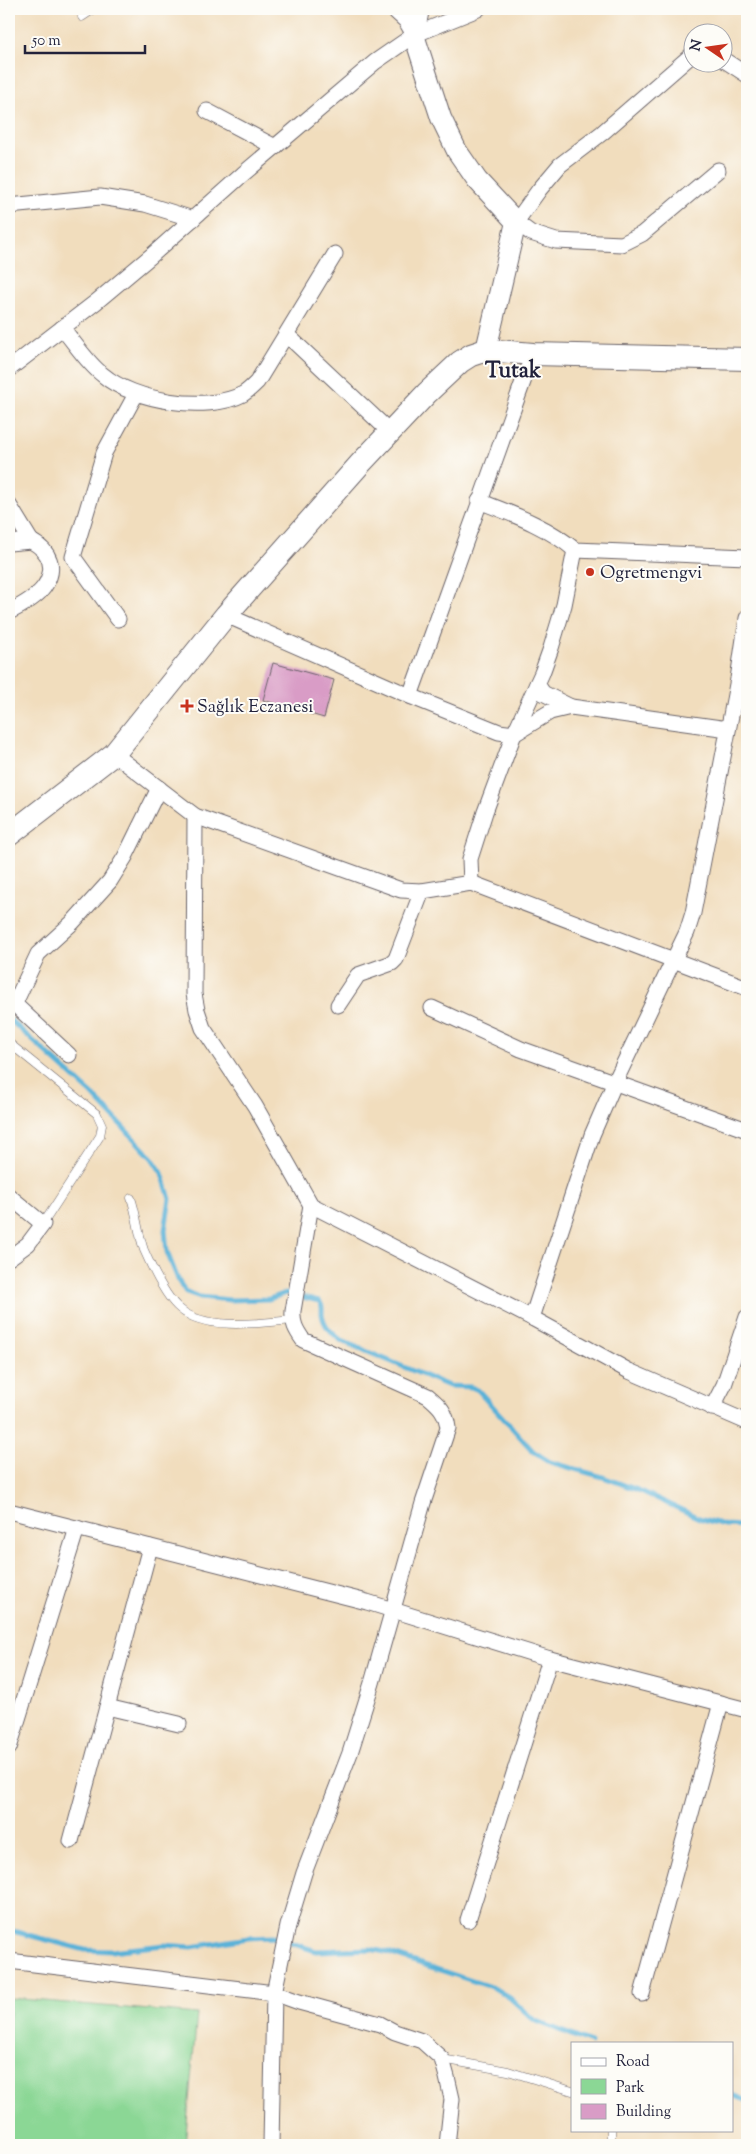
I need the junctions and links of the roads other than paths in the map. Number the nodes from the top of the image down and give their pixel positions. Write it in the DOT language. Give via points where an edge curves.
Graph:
graph roads {
  1 [pos="94,9"];
  2 [pos="394,9"];
  3 [pos="419,9"];
  4 [pos="478,9"];
  5 [pos="82,17"];
  6 [pos="414,35"];
  7 [pos="684,62"];
  8 [pos="734,67"];
  9 [pos="747,75"];
  10 [pos="207,111"];
  11 [pos="275,147"];
  12 [pos="718,170"];
  13 [pos="9,206"];
  14 [pos="193,219"];
  15 [pos="516,222"];
  16 [pos="335,254"];
  17 [pos="62,328"];
  18 [pos="287,335"];
  19 [pos="486,350"];
  20 [pos="533,354"];
  21 [pos="747,359"];
  22 [pos="9,369"];
  23 [pos="136,394"];
  24 [pos="390,432"];
  25 [pos="479,502"];
  26 [pos="9,505"];
  27 [pos="31,541"];
  28 [pos="9,542"];
  29 [pos="575,550"];
  30 [pos="74,557"];
  31 [pos="747,557"];
  32 [pos="51,562"];
  33 [pos="9,612"];
  34 [pos="226,616"];
  35 [pos="747,618"];
  36 [pos="118,619"];
  37 [pos="537,684"];
  38 [pos="410,696"];
  39 [pos="571,707"];
  40 [pos="728,729"];
  41 [pos="514,734"];
  42 [pos="114,754"];
  43 [pos="159,788"];
  44 [pos="195,816"];
  45 [pos="9,835"];
  46 [pos="470,883"];
  47 [pos="422,891"];
  48 [pos="674,959"];
  49 [pos="747,988"];
  50 [pos="12,1001"];
  51 [pos="338,1005"];
  52 [pos="432,1008"];
  53 [pos="9,1043"];
  54 [pos="69,1055"];
  55 [pos="615,1082"];
  56 [pos="747,1130"];
  57 [pos="9,1196"];
  58 [pos="131,1198"];
  59 [pos="311,1206"];
  60 [pos="43,1224"];
  61 [pos="9,1258"];
  62 [pos="292,1315"];
  63 [pos="747,1317"];
  64 [pos="532,1318"];
  65 [pos="712,1408"];
  66 [pos="747,1422"];
  67 [pos="9,1511"];
  68 [pos="77,1528"];
  69 [pos="150,1547"];
  70 [pos="393,1611"];
  71 [pos="550,1659"];
  72 [pos="721,1703"];
  73 [pos="107,1707"];
  74 [pos="747,1710"];
  75 [pos="179,1724"];
  76 [pos="9,1748"];
  77 [pos="71,1841"];
  78 [pos="468,1920"];
  79 [pos="9,1961"];
  80 [pos="274,1993"];
  81 [pos="642,1994"];
  82 [pos="442,2059"];
  83 [pos="571,2091"];
  84 [pos="611,2132"];
  85 [pos="271,2145"];
  86 [pos="447,2145"];
  87 [pos="611,2145"];
  1 -- 5 [label="lane"];
  2 -- 6 [label="street"];
  3 -- 6 [label="street"];
  4 -- 6 [label="street"];
  6 -- 11 [label="street" via="375,62"];
  6 -- 15 [label="street" via="441,118 457,150 477,180"];
  7 -- 15 [label="street" via="560,165"];
  8 -- 9 [label="street"];
  10 -- 11 [label="street"];
  11 -- 14 [label="street"];
  12 -- 15 [label="street" via="642,234 622,244 556,241 531,233"];
  13 -- 14 [label="street" via="100,197 145,204"];
  14 -- 17 [label="street"];
  15 -- 19 [label="street"];
  16 -- 18 [label="street"];
  17 -- 22 [label="street"];
  17 -- 23 [label="street" via="101,374 120,388"];
  18 -- 23 [label="street" via="257,382 242,394 215,402 176,402"];
  18 -- 24 [label="street"];
  19 -- 20 [label="main road"];
  19 -- 24 [label="main road" via="460,362"];
  20 -- 21 [label="main road"];
  20 -- 25 [label="street"];
  23 -- 30 [label="street" via="104,453"];
  24 -- 34 [label="main road"];
  25 -- 29 [label="street" via="528,521"];
  25 -- 38 [label="street"];
  26 -- 27 [label="street"];
  27 -- 28 [label="street"];
  27 -- 32 [label="street" via="48,554"];
  29 -- 31 [label="street"];
  29 -- 37 [label="street" via="564,605"];
  30 -- 32 [label="street"];
  30 -- 36 [label="street"];
  32 -- 33 [label="street" via="44,586 30,600"];
  34 -- 38 [label="street"];
  34 -- 42 [label="main road"];
  35 -- 40 [label="street"];
  37 -- 39 [label="street" via="543,693"];
  37 -- 41 [label="street"];
  38 -- 41 [label="street" via="483,727"];
  39 -- 40 [label="street"];
  39 -- 41 [label="street" via="550,712"];
  40 -- 48 [label="street" via="693,912"];
  41 -- 46 [label="street" via="470,859"];
  42 -- 43 [label="street"];
  42 -- 45 [label="main road"];
  43 -- 44 [label="street"];
  43 -- 50 [label="street" via="110,881 72,924 38,954"];
  44 -- 47 [label="street" via="401,890"];
  44 -- 59 [label="street" via="196,1010 203,1028 255,1106"];
  46 -- 47 [label="street"];
  46 -- 48 [label="street"];
  47 -- 51 [label="street" via="396,959 358,975"];
  48 -- 49 [label="street"];
  48 -- 55 [label="street"];
  50 -- 54 [label="street"];
  52 -- 55 [label="street" via="507,1044"];
  53 -- 60 [label="lane" via="97,1114 102,1125 100,1136"];
  55 -- 56 [label="street"];
  55 -- 64 [label="street" via="592,1135"];
  57 -- 60 [label="street"];
  58 -- 62 [label="lane" via="144,1251 184,1313 206,1321 248,1323"];
  59 -- 62 [label="street"];
  59 -- 64 [label="street"];
  60 -- 61 [label="street" via="28,1244"];
  62 -- 70 [label="street" via="303,1340 428,1396 447,1416 448,1428"];
  63 -- 65 [label="street"];
  64 -- 65 [label="street" via="629,1371"];
  65 -- 66 [label="street"];
  67 -- 68 [label="street"];
  68 -- 69 [label="street"];
  68 -- 76 [label="street"];
  69 -- 70 [label="street"];
  69 -- 73 [label="street"];
  70 -- 71 [label="street"];
  70 -- 80 [label="street" via="350,1753 304,1873 288,1926"];
  71 -- 72 [label="street"];
  71 -- 78 [label="street"];
  72 -- 74 [label="street"];
  72 -- 81 [label="street"];
  73 -- 75 [label="street"];
  73 -- 77 [label="street"];
  79 -- 80 [label="street"];
  80 -- 82 [label="street" via="380,2024 422,2041"];
  80 -- 85 [label="street"];
  82 -- 83 [label="lane" via="508,2071"];
  82 -- 86 [label="street" via="452,2099"];
  84 -- 87 [label="lane"];
}
